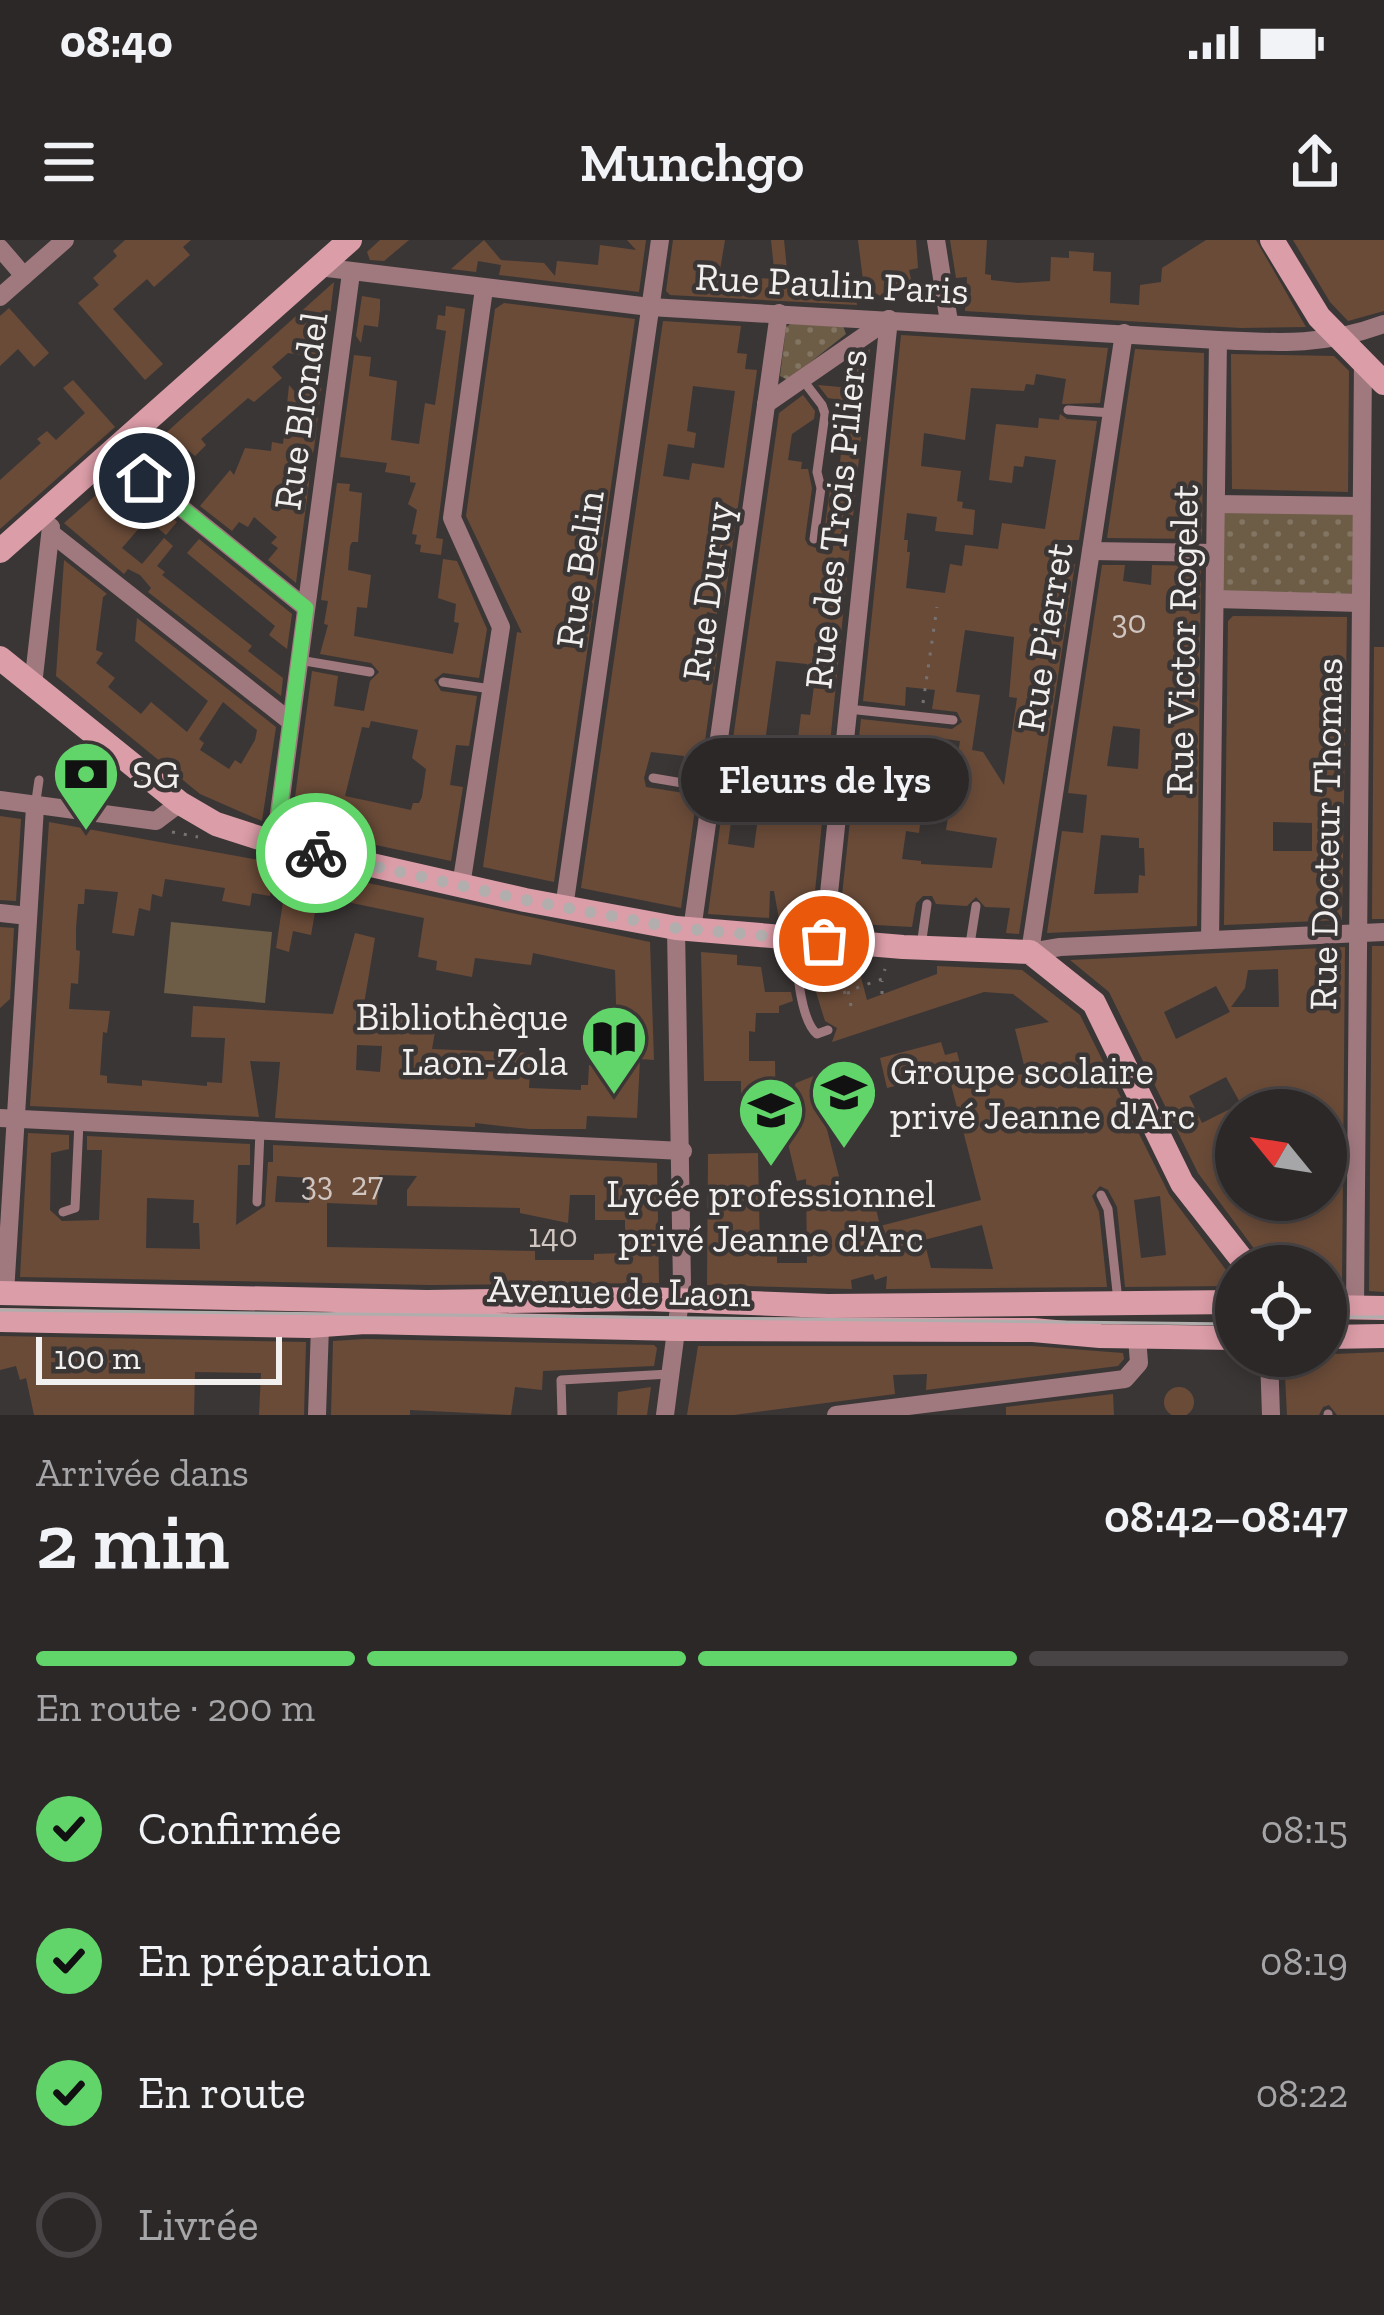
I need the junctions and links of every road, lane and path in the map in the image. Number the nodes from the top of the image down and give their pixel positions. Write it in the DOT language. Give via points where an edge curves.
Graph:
graph roads {
  1 [pos="65,240"];
  2 [pos="350,240"];
  3 [pos="660,240"];
  4 [pos="936,240"];
  5 [pos="1272,240"];
  6 [pos="0,248"];
  7 [pos="320,267"];
  8 [pos="351,273"];
  9 [pos="25,276"];
  10 [pos="484,289"];
  11 [pos="0,297"];
  12 [pos="650,307"];
  13 [pos="779,313"];
  14 [pos="889,319"];
  15 [pos="949,322"];
  16 [pos="1384,324"];
  17 [pos="1124,333"];
  18 [pos="1342,339"];
  19 [pos="1218,340"];
  20 [pos="1363,361"];
  21 [pos="802,379"];
  22 [pos="1384,382"];
  23 [pos="766,404"];
  24 [pos="1068,410"];
  25 [pos="1112,413"];
  26 [pos="112,452"];
  27 [pos="53,504"];
  28 [pos="1216,504"];
  29 [pos="1361,506"];
  30 [pos="51,533"];
  31 [pos="814,539"];
  32 [pos="0,551"];
  33 [pos="1090,551"];
  34 [pos="1215,553"];
  35 [pos="1361,554"];
  36 [pos="1384,555"];
  37 [pos="1214,599"];
  38 [pos="1360,603"];
  39 [pos="937,607"];
  40 [pos="306,608"];
  41 [pos="299,660"];
  42 [pos="370,672"];
  43 [pos="12,675"];
  44 [pos="443,682"];
  45 [pos="491,689"];
  46 [pos="848,709"];
  47 [pos="921,717"];
  48 [pos="953,720"];
  49 [pos="291,722"];
  50 [pos="653,778"];
  51 [pos="39,780"];
  52 [pos="712,788"];
  53 [pos="0,800"];
  54 [pos="180,803"];
  55 [pos="35,807"];
  56 [pos="275,843"];
  57 [pos="461,886"];
  58 [pos="927,904"];
  59 [pos="976,906"];
  60 [pos="564,908"];
  61 [pos="0,913"];
  62 [pos="28,916"];
  63 [pos="684,929"];
  64 [pos="1356,932"];
  65 [pos="1384,932"];
  66 [pos="797,939"];
  67 [pos="1210,940"];
  68 [pos="824,941"];
  69 [pos="921,948"];
  70 [pos="970,950"];
  71 [pos="1030,952"];
  72 [pos="886,961"];
  73 [pos="882,979"];
  74 [pos="836,987"];
  75 [pos="848,991"];
  76 [pos="882,994"];
  77 [pos="851,1006"];
  78 [pos="0,1010"];
  79 [pos="21,1011"];
  80 [pos="828,1030"];
  81 [pos="8,1119"];
  82 [pos="79,1122"];
  83 [pos="260,1131"];
  84 [pos="683,1150"];
  85 [pos="1101,1195"];
  86 [pos="257,1202"];
  87 [pos="63,1212"];
  88 [pos="1231,1245"];
  89 [pos="2,1293"];
  90 [pos="680,1300"];
  91 [pos="1118,1300"];
  92 [pos="1215,1302"];
  93 [pos="1347,1308"];
  94 [pos="1355,1308"];
  95 [pos="1384,1309"];
  96 [pos="0,1320"];
  97 [pos="320,1326"];
  98 [pos="677,1329"];
  99 [pos="1384,1336"];
  100 [pos="1137,1337"];
  101 [pos="1347,1337"];
  102 [pos="1215,1338"];
  103 [pos="670,1374"];
  104 [pos="1270,1377"];
  105 [pos="988,1405"];
  106 [pos="919,1410"];
  107 [pos="317,1415"];
  108 [pos="562,1415"];
  109 [pos="664,1415"];
  110 [pos="836,1415"];
  111 [pos="1271,1415"];
  1 -- 9 [label="street"];
  2 -- 7 [label="main road"];
  3 -- 12 [label="street, Rue Belin"];
  4 -- 15 [label="street"];
  5 -- 18 [label="main road" via="1318,316"];
  6 -- 9 [label="street"];
  7 -- 8 [label="street, Rue Paulin Paris"];
  7 -- 26 [label="main road"];
  8 -- 10 [label="street, Rue Paulin Paris"];
  8 -- 40 [label="street, Rue Blondel"];
  9 -- 11 [label="street"];
  10 -- 12 [label="street, Rue Paulin Paris"];
  10 -- 45 [label="street" via="452,518 501,627"];
  12 -- 13 [label="street, Rue Paulin Paris"];
  12 -- 60 [label="street, Rue Belin"];
  13 -- 14 [label="street, Rue Paulin Paris"];
  13 -- 23 [label="street, Rue Duruy"];
  14 -- 15 [label="street, Rue Paulin Paris"];
  14 -- 21 [label="street"];
  14 -- 46 [label="street, Rue des Trois Piliers"];
  15 -- 17 [label="street, Rue Paulin Paris"];
  16 -- 18 [label="street, Rue Paulin Paris"];
  17 -- 19 [label="street, Rue Paulin Paris"];
  17 -- 25 [label="street, Rue Pierret"];
  18 -- 19 [label="street, Rue Paulin Paris"];
  18 -- 20 [label="main road"];
  19 -- 28 [label="street, Rue Victor Rogelet"];
  20 -- 22 [label="main road"];
  20 -- 29 [label="street, Rue Docteur Thomas"];
  21 -- 23 [label="street"];
  21 -- 31 [label="lane" via="825,415"];
  23 -- 52 [label="street, Rue Duruy"];
  24 -- 25 [label="lane"];
  25 -- 33 [label="street, Rue Pierret"];
  26 -- 27 [label="main road"];
  26 -- 40 [label="street"];
  27 -- 30 [label="street"];
  27 -- 32 [label="main road"];
  28 -- 29 [label="street"];
  28 -- 34 [label="street, Rue Victor Rogelet"];
  29 -- 35 [label="street, Rue Docteur Thomas"];
  30 -- 43 [label="street"];
  30 -- 49 [label="street"];
  33 -- 34 [label="street"];
  33 -- 71 [label="street, Rue Pierret"];
  34 -- 37 [label="street, Rue Victor Rogelet"];
  35 -- 36 [label="street"];
  35 -- 38 [label="street, Rue Docteur Thomas"];
  37 -- 38 [label="street"];
  37 -- 67 [label="street, Rue Victor Rogelet"];
  38 -- 64 [label="street, Rue Docteur Thomas"];
  39 -- 47 [label="path"];
  40 -- 41 [label="street, Rue Blondel"];
  41 -- 42 [label="lane"];
  41 -- 49 [label="street, Rue Blondel"];
  43 -- 54 [label="main road"];
  44 -- 45 [label="lane"];
  45 -- 57 [label="street"];
  46 -- 47 [label="lane"];
  46 -- 68 [label="street, Rue des Trois Piliers"];
  47 -- 48 [label="lane"];
  49 -- 56 [label="street, Rue Blondel"];
  50 -- 52 [label="lane"];
  51 -- 55 [label="lane"];
  52 -- 63 [label="street, Rue Duruy"];
  53 -- 55 [label="street"];
  54 -- 55 [label="street" via="156,821"];
  54 -- 56 [label="main road"];
  55 -- 62 [label="street"];
  56 -- 57 [label="main road"];
  57 -- 60 [label="main road"];
  58 -- 69 [label="lane"];
  59 -- 70 [label="lane"];
  60 -- 63 [label="main road"];
  61 -- 62 [label="street"];
  62 -- 79 [label="street"];
  63 -- 66 [label="main road"];
  63 -- 84 [label="street, Rue Duruy"];
  64 -- 65 [label="street"];
  64 -- 67 [label="street"];
  64 -- 94 [label="street, Rue Docteur Thomas"];
  66 -- 68 [label="main road"];
  66 -- 80 [label="lane" via="806,1020 817,1034"];
  67 -- 71 [label="street"];
  68 -- 69 [label="main road"];
  69 -- 70 [label="main road"];
  70 -- 71 [label="main road"];
  71 -- 88 [label="main road" via="1094,1003 1182,1183"];
  72 -- 73 [label="path"];
  73 -- 75 [label="path"];
  73 -- 76 [label="path"];
  74 -- 75 [label="path" via="838,994"];
  75 -- 77 [label="path"];
  78 -- 79 [label="street"];
  79 -- 81 [label="street"];
  81 -- 82 [label="street"];
  81 -- 89 [label="street"];
  82 -- 83 [label="street"];
  82 -- 87 [label="lane" via="75,1208"];
  83 -- 84 [label="street"];
  83 -- 86 [label="lane"];
  84 -- 90 [label="street, Rue Duruy"];
  85 -- 91 [label="lane"];
  89 -- 90 [label="main road, Avenue de Laon"];
  90 -- 91 [label="main road, Avenue de Laon"];
  90 -- 98 [label="street, Rue Duruy"];
  91 -- 92 [label="main road, Avenue de Laon"];
  93 -- 94 [label="main road"];
  94 -- 95 [label="main road"];
  96 -- 97 [label="main road, Avenue de Laon"];
  97 -- 98 [label="main road, Avenue de Laon"];
  97 -- 107 [label="street"];
  98 -- 100 [label="main road, Avenue de Laon"];
  98 -- 103 [label="street, Rue Duruy"];
  99 -- 101 [label="main road"];
  100 -- 102 [label="main road, Avenue de Laon"];
  100 -- 105 [label="street" via="1139,1363 1125,1379"];
  103 -- 108 [label="lane" via="561,1380"];
  103 -- 109 [label="street, Rue Duruy"];
  104 -- 111 [label="street"];
  105 -- 106 [label="street"];
  106 -- 110 [label="street"];
}
